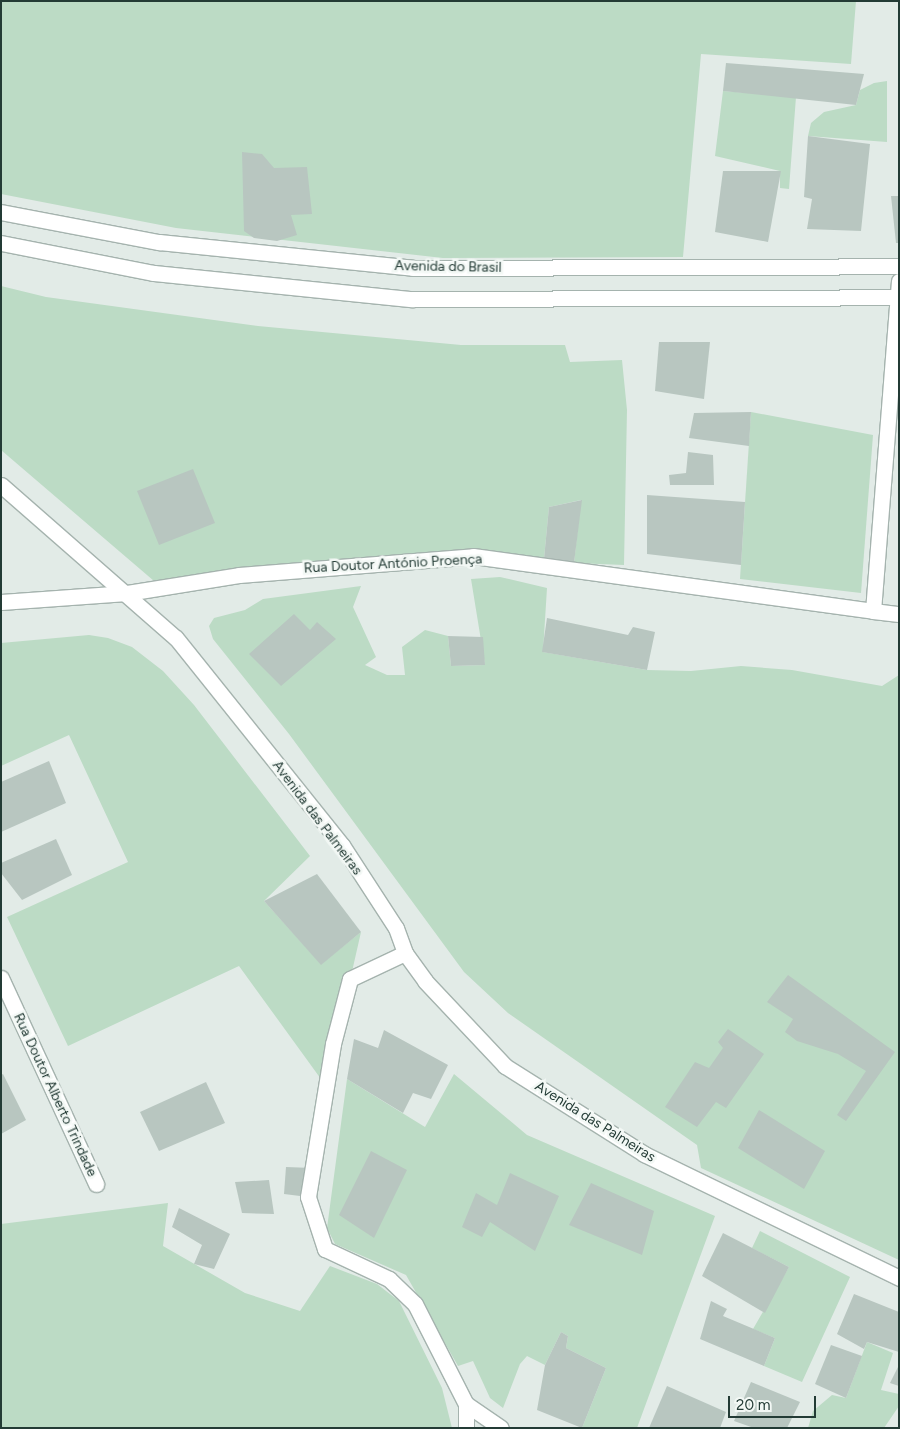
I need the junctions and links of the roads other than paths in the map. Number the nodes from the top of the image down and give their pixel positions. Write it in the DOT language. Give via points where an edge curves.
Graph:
graph roads {
  1 [pos="1,212"];
  2 [pos="1,243"];
  3 [pos="899,266"];
  4 [pos="899,281"];
  5 [pos="898,297"];
  6 [pos="1,485"];
  7 [pos="127,593"];
  8 [pos="1,602"];
  9 [pos="873,611"];
  10 [pos="899,614"];
  11 [pos="405,953"];
  12 [pos="1,978"];
  13 [pos="96,1184"];
  14 [pos="899,1278"];
  15 [pos="466,1404"];
  16 [pos="466,1428"];
  17 [pos="500,1428"];
  1 -- 3 [label="street, Avenida do Brasil" via="159,242 413,268"];
  2 -- 5 [label="street" via="154,273 412,299"];
  4 -- 5 [label="street"];
  5 -- 9 [label="street"];
  6 -- 7 [label="street, Avenida das Palmeiras"];
  7 -- 8 [label="street, Rua Doutor António Proença"];
  7 -- 9 [label="street, Rua Doutor António Proença" via="238,574 474,556"];
  7 -- 11 [label="street, Avenida das Palmeiras" via="176,638 342,846 396,928"];
  9 -- 10 [label="street, Rua Doutor António Proença"];
  11 -- 14 [label="street, Avenida das Palmeiras" via="425,981 505,1066 644,1154"];
  11 -- 15 [label="street" via="350,979 333,1044 308,1197 325,1249 388,1279 415,1304"];
  12 -- 13 [label="street, Rua Doutor Alberto Trindade"];
  15 -- 16 [label="street"];
  15 -- 17 [label="street"];
}
